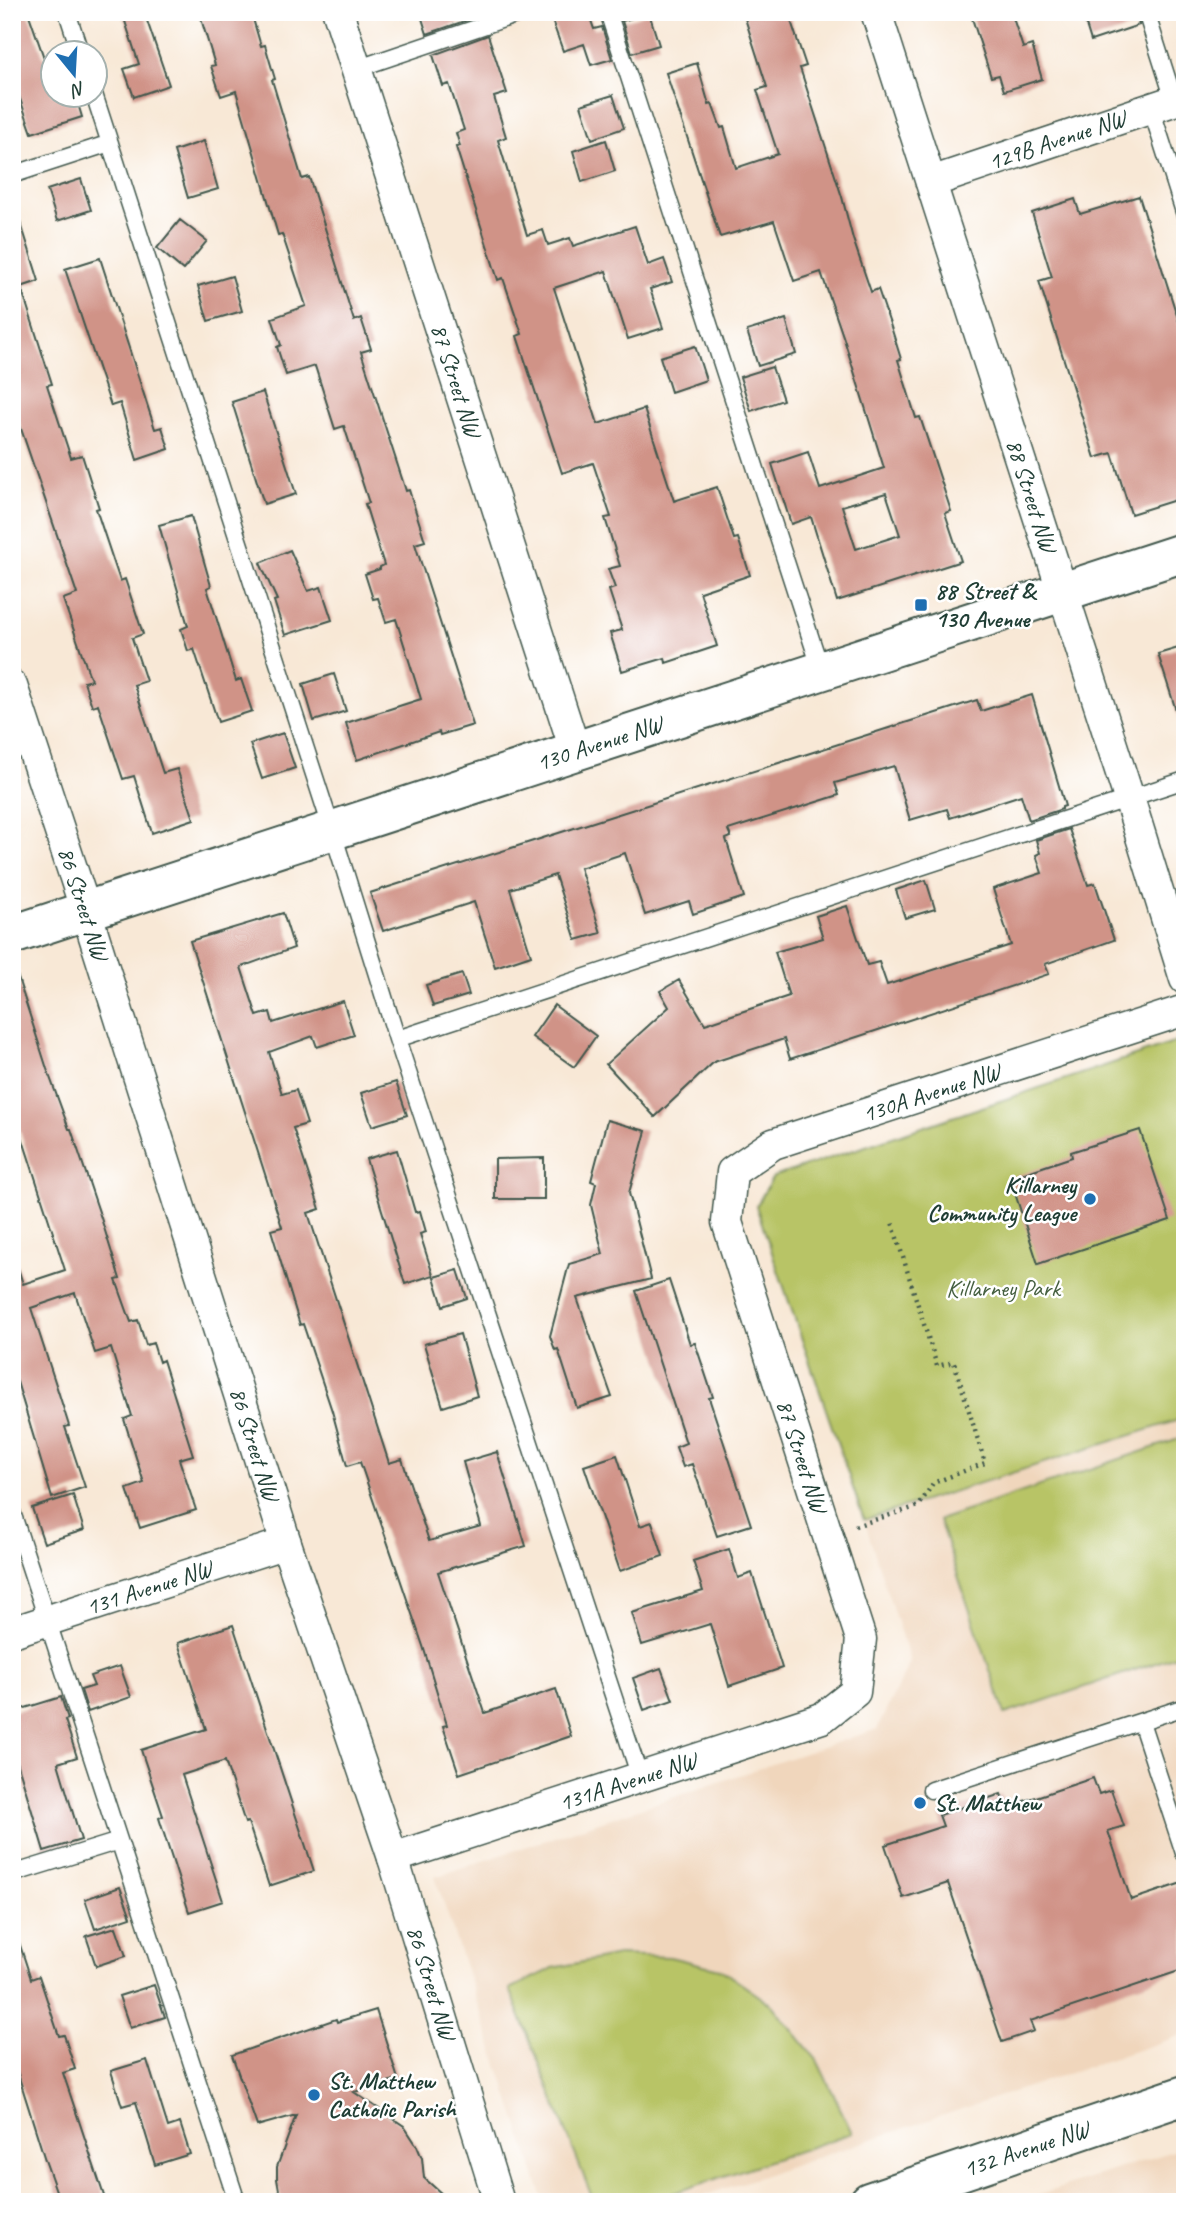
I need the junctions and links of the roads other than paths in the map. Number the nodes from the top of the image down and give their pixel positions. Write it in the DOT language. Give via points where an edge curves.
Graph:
graph roads {
  1 [pos="67,12"];
  2 [pos="338,12"];
  3 [pos="524,12"];
  4 [pos="608,12"];
  5 [pos="876,12"];
  6 [pos="1146,12"];
  7 [pos="75,38"];
  8 [pos="356,69"];
  9 [pos="1170,102"];
  10 [pos="99,108"];
  11 [pos="110,143"];
  12 [pos="12,175"];
  13 [pos="931,181"];
  14 [pos="1185,215"];
  15 [pos="1185,552"];
  16 [pos="1063,592"];
  17 [pos="821,670"];
  18 [pos="12,686"];
  19 [pos="575,750"];
  20 [pos="1185,780"];
  21 [pos="1129,798"];
  22 [pos="332,830"];
  23 [pos="86,911"];
  24 [pos="12,935"];
  25 [pos="1185,979"];
  26 [pos="1185,1010"];
  27 [pos="397,1039"];
  28 [pos="727,1222"];
  29 [pos="12,1512"];
  30 [pos="286,1543"];
  31 [pos="47,1621"];
  32 [pos="12,1632"];
  33 [pos="856,1692"];
  34 [pos="1185,1707"];
  35 [pos="1141,1722"];
  36 [pos="640,1777"];
  37 [pos="931,1790"];
  38 [pos="119,1841"];
  39 [pos="1184,1853"];
  40 [pos="393,1858"];
  41 [pos="12,1874"];
  42 [pos="1185,2095"];
  43 [pos="883,2199"];
  44 [pos="237,2202"];
  45 [pos="499,2202"];
  1 -- 7 [label="lane"];
  2 -- 8 [label="street, 87 Street NW"];
  3 -- 8 [label="lane"];
  4 -- 17 [label="lane"];
  5 -- 13 [label="street, 88 Street NW"];
  6 -- 9 [label="lane"];
  8 -- 19 [label="street, 87 Street NW"];
  9 -- 13 [label="street, 129B Avenue NW"];
  9 -- 14 [label="lane"];
  10 -- 11 [label="lane"];
  11 -- 12 [label="lane"];
  11 -- 22 [label="lane"];
  13 -- 16 [label="street, 88 Street NW"];
  15 -- 16 [label="street, 130 Avenue NW"];
  16 -- 17 [label="street, 130 Avenue NW"];
  16 -- 21 [label="street, 88 Street NW"];
  17 -- 19 [label="street, 130 Avenue NW"];
  18 -- 23 [label="street, 86 Street NW"];
  19 -- 22 [label="street, 130 Avenue NW"];
  20 -- 21 [label="lane"];
  21 -- 25 [label="street, 88 Street NW"];
  21 -- 27 [label="lane"];
  22 -- 23 [label="street, 130 Avenue NW"];
  22 -- 27 [label="lane"];
  23 -- 24 [label="street, 130 Avenue NW"];
  23 -- 30 [label="street, 86 Street NW"];
  26 -- 28 [label="street, 130A Avenue NW" via="773,1144 732,1172"];
  27 -- 36 [label="lane"];
  28 -- 33 [label="street, 87 Street NW" via="861,1639"];
  29 -- 31 [label="lane"];
  30 -- 31 [label="street, 131 Avenue NW"];
  30 -- 40 [label="street, 86 Street NW"];
  31 -- 32 [label="street, 131 Avenue NW"];
  31 -- 38 [label="lane"];
  33 -- 36 [label="street, 131A Avenue NW" via="822,1718"];
  34 -- 35 [label="lane"];
  35 -- 37 [label="lane"];
  35 -- 39 [label="lane"];
  36 -- 40 [label="street, 131A Avenue NW"];
  38 -- 41 [label="lane"];
  38 -- 44 [label="lane"];
  40 -- 45 [label="street, 86 Street NW"];
  42 -- 43 [label="street, 132 Avenue NW"];
}
